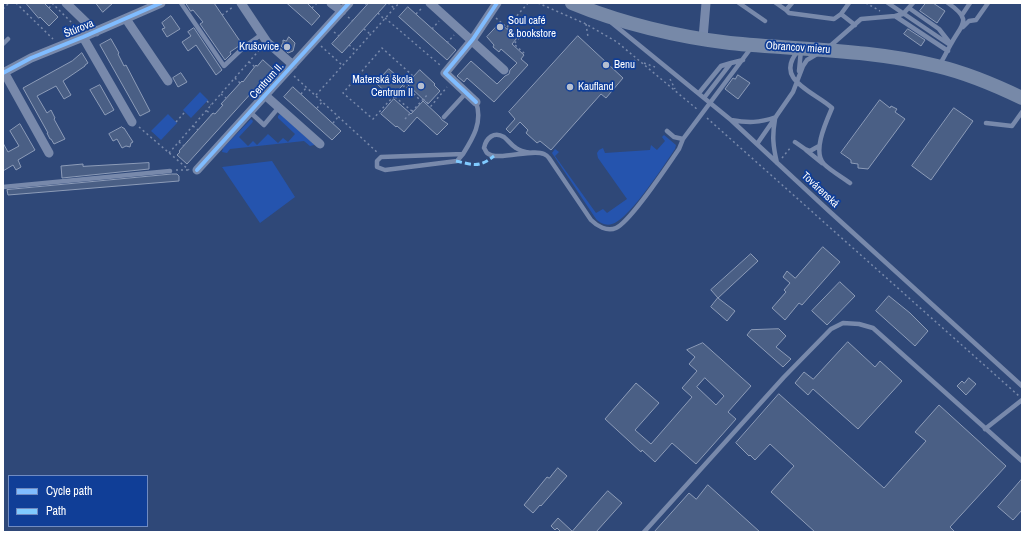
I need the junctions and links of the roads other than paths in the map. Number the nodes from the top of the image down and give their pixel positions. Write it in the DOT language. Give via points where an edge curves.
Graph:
graph roads {
  1 [pos="66,3"];
  2 [pos="162,3"];
  3 [pos="181,3"];
  4 [pos="241,3"];
  5 [pos="331,3"];
  6 [pos="349,3"];
  7 [pos="497,3"];
  8 [pos="572,3"];
  9 [pos="706,3"];
  10 [pos="739,3"];
  11 [pos="776,3"];
  12 [pos="792,3"];
  13 [pos="849,3"];
  14 [pos="888,3"];
  15 [pos="913,3"];
  16 [pos="948,3"];
  17 [pos="970,3"];
  18 [pos="988,3"];
  19 [pos="428,4"];
  20 [pos="909,8"];
  21 [pos="786,10"];
  22 [pos="342,11"];
  23 [pos="600,13"];
  24 [pos="841,14"];
  25 [pos="903,14"];
  26 [pos="962,15"];
  27 [pos="892,17"];
  28 [pos="126,19"];
  29 [pos="764,21"];
  30 [pos="855,25"];
  31 [pos="963,27"];
  32 [pos="96,32"];
  33 [pos="259,36"];
  34 [pos="84,37"];
  35 [pos="703,38"];
  36 [pos="8,39"];
  37 [pos="472,40"];
  38 [pos="3,44"];
  39 [pos="753,45"];
  40 [pos="950,45"];
  41 [pos="801,48"];
  42 [pos="826,50"];
  43 [pos="948,51"];
  44 [pos="743,60"];
  45 [pos="731,63"];
  46 [pos="939,66"];
  47 [pos="290,68"];
  48 [pos="504,70"];
  49 [pos="4,72"];
  50 [pos="799,75"];
  51 [pos="168,81"];
  52 [pos="796,83"];
  53 [pos="466,93"];
  54 [pos="699,93"];
  55 [pos="266,96"];
  56 [pos="704,98"];
  57 [pos="1022,98"];
  58 [pos="476,102"];
  59 [pos="711,103"];
  60 [pos="279,107"];
  61 [pos="250,112"];
  62 [pos="1022,112"];
  63 [pos="444,117"];
  64 [pos="776,117"];
  65 [pos="731,120"];
  66 [pos="132,122"];
  67 [pos="986,123"];
  68 [pos="667,131"];
  69 [pos="684,139"];
  70 [pos="795,142"];
  71 [pos="320,144"];
  72 [pos="757,144"];
  73 [pos="819,146"];
  74 [pos="805,149"];
  75 [pos="48,153"];
  76 [pos="530,153"];
  77 [pos="463,154"];
  78 [pos="777,163"];
  79 [pos="823,164"];
  80 [pos="170,170"];
  81 [pos="193,170"];
  82 [pos="850,183"];
  83 [pos="3,187"];
  84 [pos="1022,386"];
  85 [pos="1022,399"];
  86 [pos="985,429"];
  87 [pos="1022,461"];
  88 [pos="644,532"];
  1 -- 32 [label="street"];
  2 -- 28 [label="street, Štúrova"];
  3 -- 33 [label="lane" via="224,66"];
  4 -- 33 [label="street"];
  5 -- 22 [label="street"];
  6 -- 22 [label="street, Centrum II."];
  7 -- 37 [label="street"];
  8 -- 23 [label="main road, Obrancov mieru"];
  9 -- 35 [label="street"];
  10 -- 29 [label="lane"];
  11 -- 21 [label="lane"];
  12 -- 21 [label="lane"];
  13 -- 24 [label="lane"];
  14 -- 25 [label="lane"];
  15 -- 20 [label="lane"];
  16 -- 26 [label="lane"];
  17 -- 26 [label="lane"];
  18 -- 31 [label="lane" via="976,20 969,21"];
  19 -- 37 [label="street"];
  20 -- 25 [label="lane"];
  20 -- 40 [label="lane" via="939,29"];
  21 -- 24 [label="lane" via="793,14 834,19"];
  22 -- 47 [label="street, Centrum II."];
  23 -- 35 [label="main road, Obrancov mieru" via="648,27"];
  23 -- 54 [label="lane, Továrenská"];
  24 -- 30 [label="lane"];
  25 -- 27 [label="lane"];
  25 -- 40 [label="lane"];
  26 -- 31 [label="lane"];
  27 -- 30 [label="lane" via="870,17 861,19"];
  27 -- 43 [label="lane"];
  28 -- 32 [label="street, Štúrova"];
  28 -- 51 [label="street"];
  30 -- 42 [label="lane"];
  31 -- 40 [label="lane"];
  32 -- 34 [label="street, Štúrova"];
  33 -- 47 [label="street"];
  34 -- 49 [label="street, Štúrova" via="31,58"];
  34 -- 66 [label="street, Štúrova"];
  35 -- 39 [label="main road, Obrancov mieru"];
  36 -- 38 [label="lane"];
  37 -- 48 [label="street"];
  37 -- 53 [label="street" via="445,73"];
  39 -- 41 [label="main road, Obrancov mieru"];
  39 -- 44 [label="lane"];
  40 -- 43 [label="lane"];
  41 -- 42 [label="main road, Obrancov mieru"];
  41 -- 50 [label="lane"];
  41 -- 52 [label="lane" via="791,62 791,76"];
  42 -- 46 [label="main road, Obrancov mieru" via="906,59"];
  42 -- 50 [label="lane" via="807,60"];
  43 -- 46 [label="lane"];
  44 -- 45 [label="lane"];
  44 -- 59 [label="lane"];
  45 -- 54 [label="lane" via="721,66"];
  45 -- 56 [label="lane"];
  46 -- 57 [label="main road, Obrancov mieru" via="981,80"];
  47 -- 55 [label="street, Centrum II."];
  49 -- 75 [label="street, Štúrova"];
  50 -- 52 [label="lane"];
  52 -- 64 [label="lane"];
  52 -- 73 [label="lane" via="832,108"];
  53 -- 58 [label="street"];
  53 -- 63 [label="lane"];
  54 -- 56 [label="lane, Továrenská"];
  55 -- 60 [label="street, Centrum II."];
  55 -- 61 [label="street, Centrum II."];
  56 -- 59 [label="lane, Továrenská"];
  58 -- 77 [label="lane" via="479,110 476,133"];
  59 -- 65 [label="lane, Továrenská"];
  59 -- 69 [label="lane"];
  60 -- 61 [label="lane, Centrum II." via="264,125"];
  60 -- 71 [label="street, Centrum II."];
  61 -- 81 [label="street, Centrum II." via="215,151"];
  62 -- 67 [label="lane" via="1012,126"];
  64 -- 65 [label="lane" via="748,123"];
  64 -- 72 [label="lane"];
  64 -- 78 [label="lane" via="773,144"];
  65 -- 72 [label="lane, Továrenská"];
  68 -- 69 [label="lane" via="674,137"];
  69 -- 76 [label="lane" via="637,207 622,224 612,229 601,228 591,220 544,153"];
  70 -- 74 [label="lane"];
  72 -- 78 [label="lane, Továrenská"];
  73 -- 74 [label="lane" via="810,151"];
  73 -- 79 [label="lane"];
  74 -- 79 [label="lane"];
  76 -- 76 [label="lane" via="494,156 487,153 484,148 485,141 496,134 504,137 513,147"];
  77 -- 77 [label="lane" via="457,161 385,170 378,167 376,161 382,157"];
  78 -- 84 [label="lane, Továrenská"];
  79 -- 82 [label="lane"];
  80 -- 83 [label="lane"];
  85 -- 86 [label="lane"];
  86 -- 87 [label="lane"];
  86 -- 88 [label="lane" via="873,328 843,323 831,329 784,377"];
}
